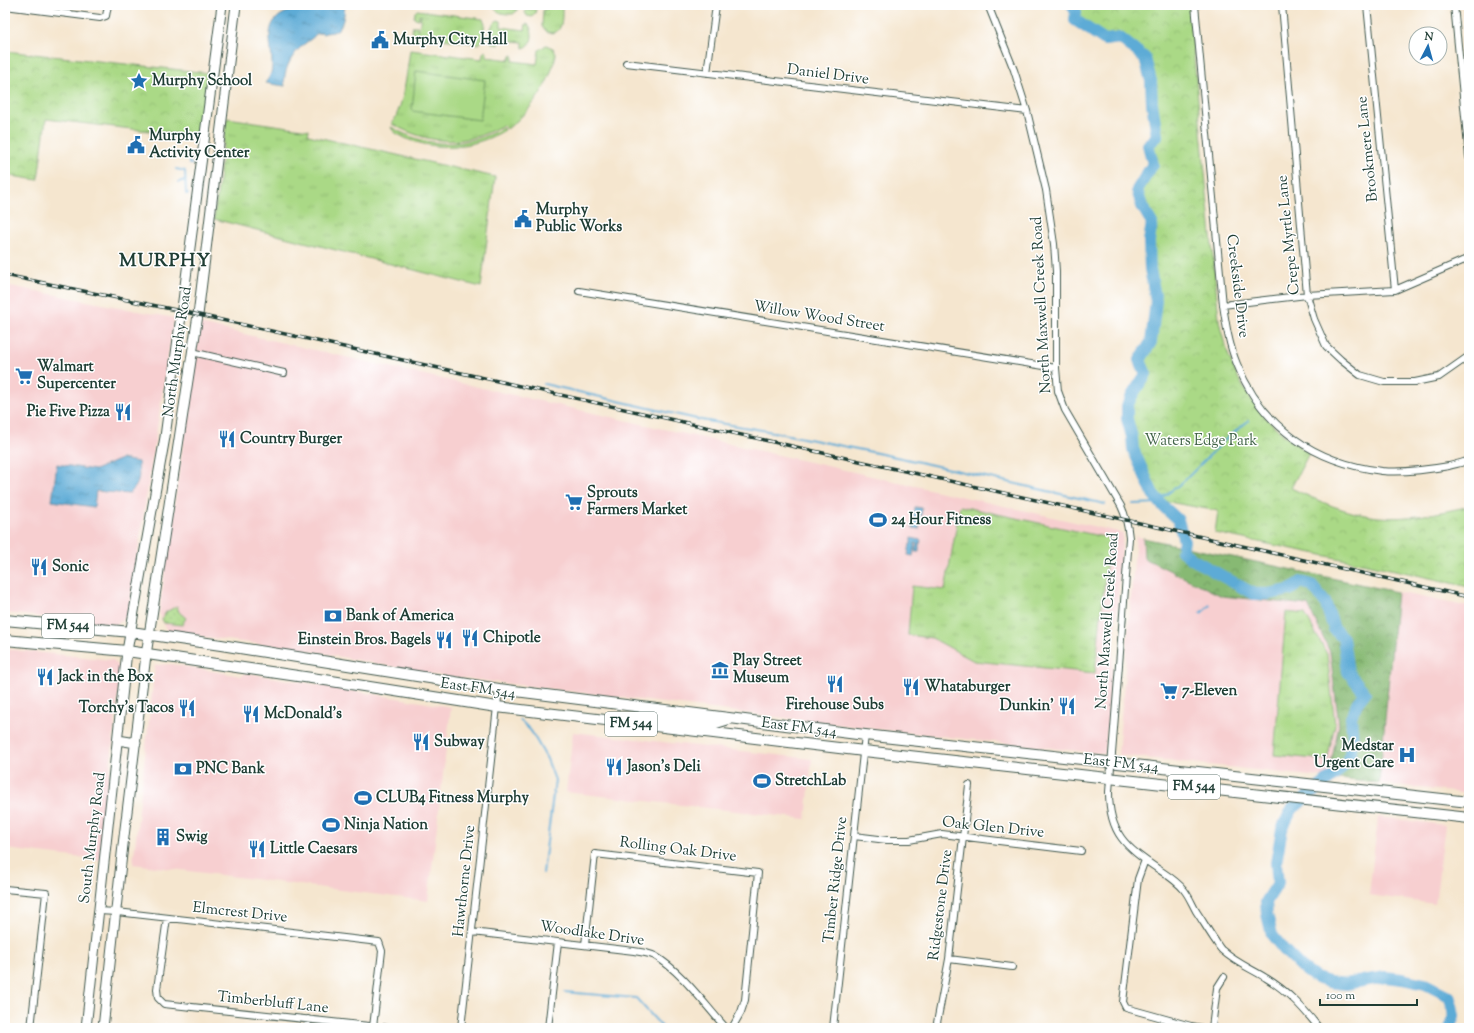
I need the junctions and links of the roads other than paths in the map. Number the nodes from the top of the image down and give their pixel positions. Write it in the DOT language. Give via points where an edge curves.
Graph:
graph roads {
  1 [pos="108,5"];
  2 [pos="222,5"];
  3 [pos="236,5"];
  4 [pos="716,5"];
  5 [pos="988,5"];
  6 [pos="1195,5"];
  7 [pos="1282,5"];
  8 [pos="1367,5"];
  9 [pos="1454,5"];
  10 [pos="5,6"];
  11 [pos="626,63"];
  12 [pos="707,73"];
  13 [pos="211,91"];
  14 [pos="225,92"];
  15 [pos="1027,111"];
  16 [pos="1469,157"];
  17 [pos="1469,258"];
  18 [pos="1395,290"];
  19 [pos="578,291"];
  20 [pos="1307,295"];
  21 [pos="1223,305"];
  22 [pos="192,352"];
  23 [pos="1469,356"];
  24 [pos="1056,368"];
  25 [pos="284,373"];
  26 [pos="162,455"];
  27 [pos="177,457"];
  28 [pos="1469,460"];
  29 [pos="5,620"];
  30 [pos="131,632"];
  31 [pos="150,635"];
  32 [pos="5,640"];
  33 [pos="128,651"];
  34 [pos="146,655"];
  35 [pos="292,656"];
  36 [pos="288,674"];
  37 [pos="499,689"];
  38 [pos="497,707"];
  39 [pos="732,718"];
  40 [pos="640,725"];
  41 [pos="865,735"];
  42 [pos="118,740"];
  43 [pos="136,743"];
  44 [pos="864,751"];
  45 [pos="1112,763"];
  46 [pos="1110,778"];
  47 [pos="969,785"];
  48 [pos="1469,802"];
  49 [pos="110,811"];
  50 [pos="127,813"];
  51 [pos="1469,818"];
  52 [pos="854,836"];
  53 [pos="962,836"];
  54 [pos="1081,851"];
  55 [pos="1146,860"];
  56 [pos="5,889"];
  57 [pos="98,911"];
  58 [pos="117,912"];
  59 [pos="167,918"];
  60 [pos="472,932"];
  61 [pos="558,942"];
  62 [pos="585,945"];
  63 [pos="948,959"];
  64 [pos="1012,967"];
  65 [pos="1224,978"];
  66 [pos="308,1019"];
  67 [pos="373,1026"];
  68 [pos="31,1028"];
  69 [pos="86,1028"];
  70 [pos="103,1028"];
  71 [pos="307,1028"];
  72 [pos="388,1028"];
  73 [pos="460,1028"];
  74 [pos="548,1028"];
  75 [pos="726,1028"];
  76 [pos="732,1028"];
  77 [pos="834,1028"];
  78 [pos="936,1028"];
  79 [pos="1202,1028"];
  80 [pos="1212,1028"];
  81 [pos="1319,1028"];
  1 -- 10 [label="street" via="106,16 100,18"];
  2 -- 13 [label="main road, North Murphy Road"];
  3 -- 14 [label="main road, North Murphy Road"];
  4 -- 12 [label="street"];
  5 -- 15 [label="street, North Maxwell Creek Road"];
  6 -- 21 [label="street, Creekside Drive"];
  7 -- 20 [label="street, Crepe Myrtle Lane"];
  8 -- 18 [label="street, Brookmere Lane"];
  9 -- 16 [label="street"];
  11 -- 12 [label="street, Daniel Drive"];
  12 -- 15 [label="street, Daniel Drive"];
  13 -- 14 [label="main road"];
  13 -- 26 [label="main road, North Murphy Road"];
  14 -- 22 [label="main road, North Murphy Road"];
  15 -- 24 [label="street, North Maxwell Creek Road" via="1046,190 1054,244"];
  17 -- 18 [label="street"];
  18 -- 20 [label="street"];
  19 -- 24 [label="street, Willow Wood Street"];
  20 -- 21 [label="street"];
  20 -- 23 [label="street, Crepe Myrtle Lane" via="1326,346 1360,375 1384,382 1415,382 1439,377"];
  21 -- 28 [label="street, Creekside Drive" via="1236,363 1249,390 1275,424 1299,443 1326,457 1363,469 1398,473 1426,471"];
  22 -- 25 [label="street"];
  22 -- 27 [label="main road, North Murphy Road"];
  24 -- 45 [label="street, North Maxwell Creek Road" via="1058,391 1065,410 1121,506 1128,528"];
  26 -- 27 [label="main road"];
  26 -- 30 [label="main road, North Murphy Road"];
  27 -- 31 [label="main road, North Murphy Road"];
  29 -- 30 [label="main road, FM 544"];
  30 -- 31 [label="main road, FM 544"];
  30 -- 33 [label="main road, North Murphy Road"];
  31 -- 34 [label="main road, North Murphy Road"];
  31 -- 35 [label="main road, East FM 544 / FM 544"];
  32 -- 33 [label="main road, FM 544"];
  33 -- 34 [label="main road, East FM 544 / FM 544"];
  33 -- 42 [label="main road, South Murphy Road"];
  34 -- 36 [label="main road, East FM 544 / FM 544"];
  34 -- 43 [label="main road, South Murphy Road"];
  35 -- 36 [label="main road"];
  35 -- 37 [label="main road, East FM 544 / FM 544"];
  36 -- 38 [label="main road, East FM 544 / FM 544"];
  37 -- 38 [label="street, Hawthorne Drive"];
  37 -- 39 [label="main road, East FM 544 / FM 544"];
  38 -- 40 [label="main road, East FM 544 / FM 544"];
  38 -- 60 [label="street, Hawthorne Drive"];
  39 -- 40 [label="main road" via="714,724 642,716"];
  39 -- 41 [label="main road, East FM 544 / FM 544"];
  40 -- 44 [label="main road, East FM 544 / FM 544"];
  41 -- 44 [label="street, Timber Ridge Drive"];
  41 -- 45 [label="main road, East FM 544 / FM 544"];
  42 -- 43 [label="main road"];
  42 -- 49 [label="main road, South Murphy Road"];
  43 -- 50 [label="main road, South Murphy Road"];
  44 -- 46 [label="main road, East FM 544 / FM 544"];
  44 -- 52 [label="street, Timber Ridge Drive"];
  45 -- 46 [label="street, North Maxwell Creek Road"];
  45 -- 48 [label="main road, East FM 544 / FM 544"];
  46 -- 51 [label="main road, East FM 544 / FM 544"];
  46 -- 55 [label="street, North Maxwell Creek Road" via="1109,806 1119,837"];
  47 -- 53 [label="street, Ridgestone Drive"];
  49 -- 50 [label="main road"];
  49 -- 57 [label="main road, South Murphy Road"];
  50 -- 58 [label="main road, South Murphy Road"];
  52 -- 53 [label="street, Oak Glen Drive" via="887,840 909,840 942,834"];
  52 -- 77 [label="street, Timber Ridge Drive"];
  53 -- 54 [label="street, Oak Glen Drive"];
  53 -- 63 [label="street, Ridgestone Drive"];
  55 -- 79 [label="street" via="1138,879 1123,1002 1126,1008"];
  55 -- 81 [label="street, North Maxwell Creek Road" via="1184,890 1222,950 1292,997"];
  56 -- 68 [label="street" via="46,893"];
  57 -- 58 [label="street, Elmcrest Drive"];
  57 -- 69 [label="main road, South Murphy Road"];
  58 -- 59 [label="street, Elmcrest Drive"];
  58 -- 70 [label="main road, South Murphy Road"];
  59 -- 66 [label="street, Timberbluff Lane" via="157,989 158,998 164,1004"];
  59 -- 67 [label="street, Elmcrest Drive" via="379,942 382,951"];
  60 -- 61 [label="street, Woodlake Drive"];
  60 -- 73 [label="street, Hawthorne Drive"];
  61 -- 62 [label="street, Woodlake Drive"];
  61 -- 74 [label="street"];
  62 -- 75 [label="street, Woodlake Drive" via="653,956 669,966 687,983"];
  62 -- 76 [label="street, Rolling Oak Drive" via="595,854 758,873 745,1000"];
  63 -- 64 [label="street"];
  63 -- 78 [label="street, Ridgestone Drive"];
  65 -- 80 [label="street" via="1217,988"];
  66 -- 67 [label="street, Timberbluff Lane"];
  66 -- 71 [label="street"];
  67 -- 72 [label="street, Timberbluff Lane"];
}
